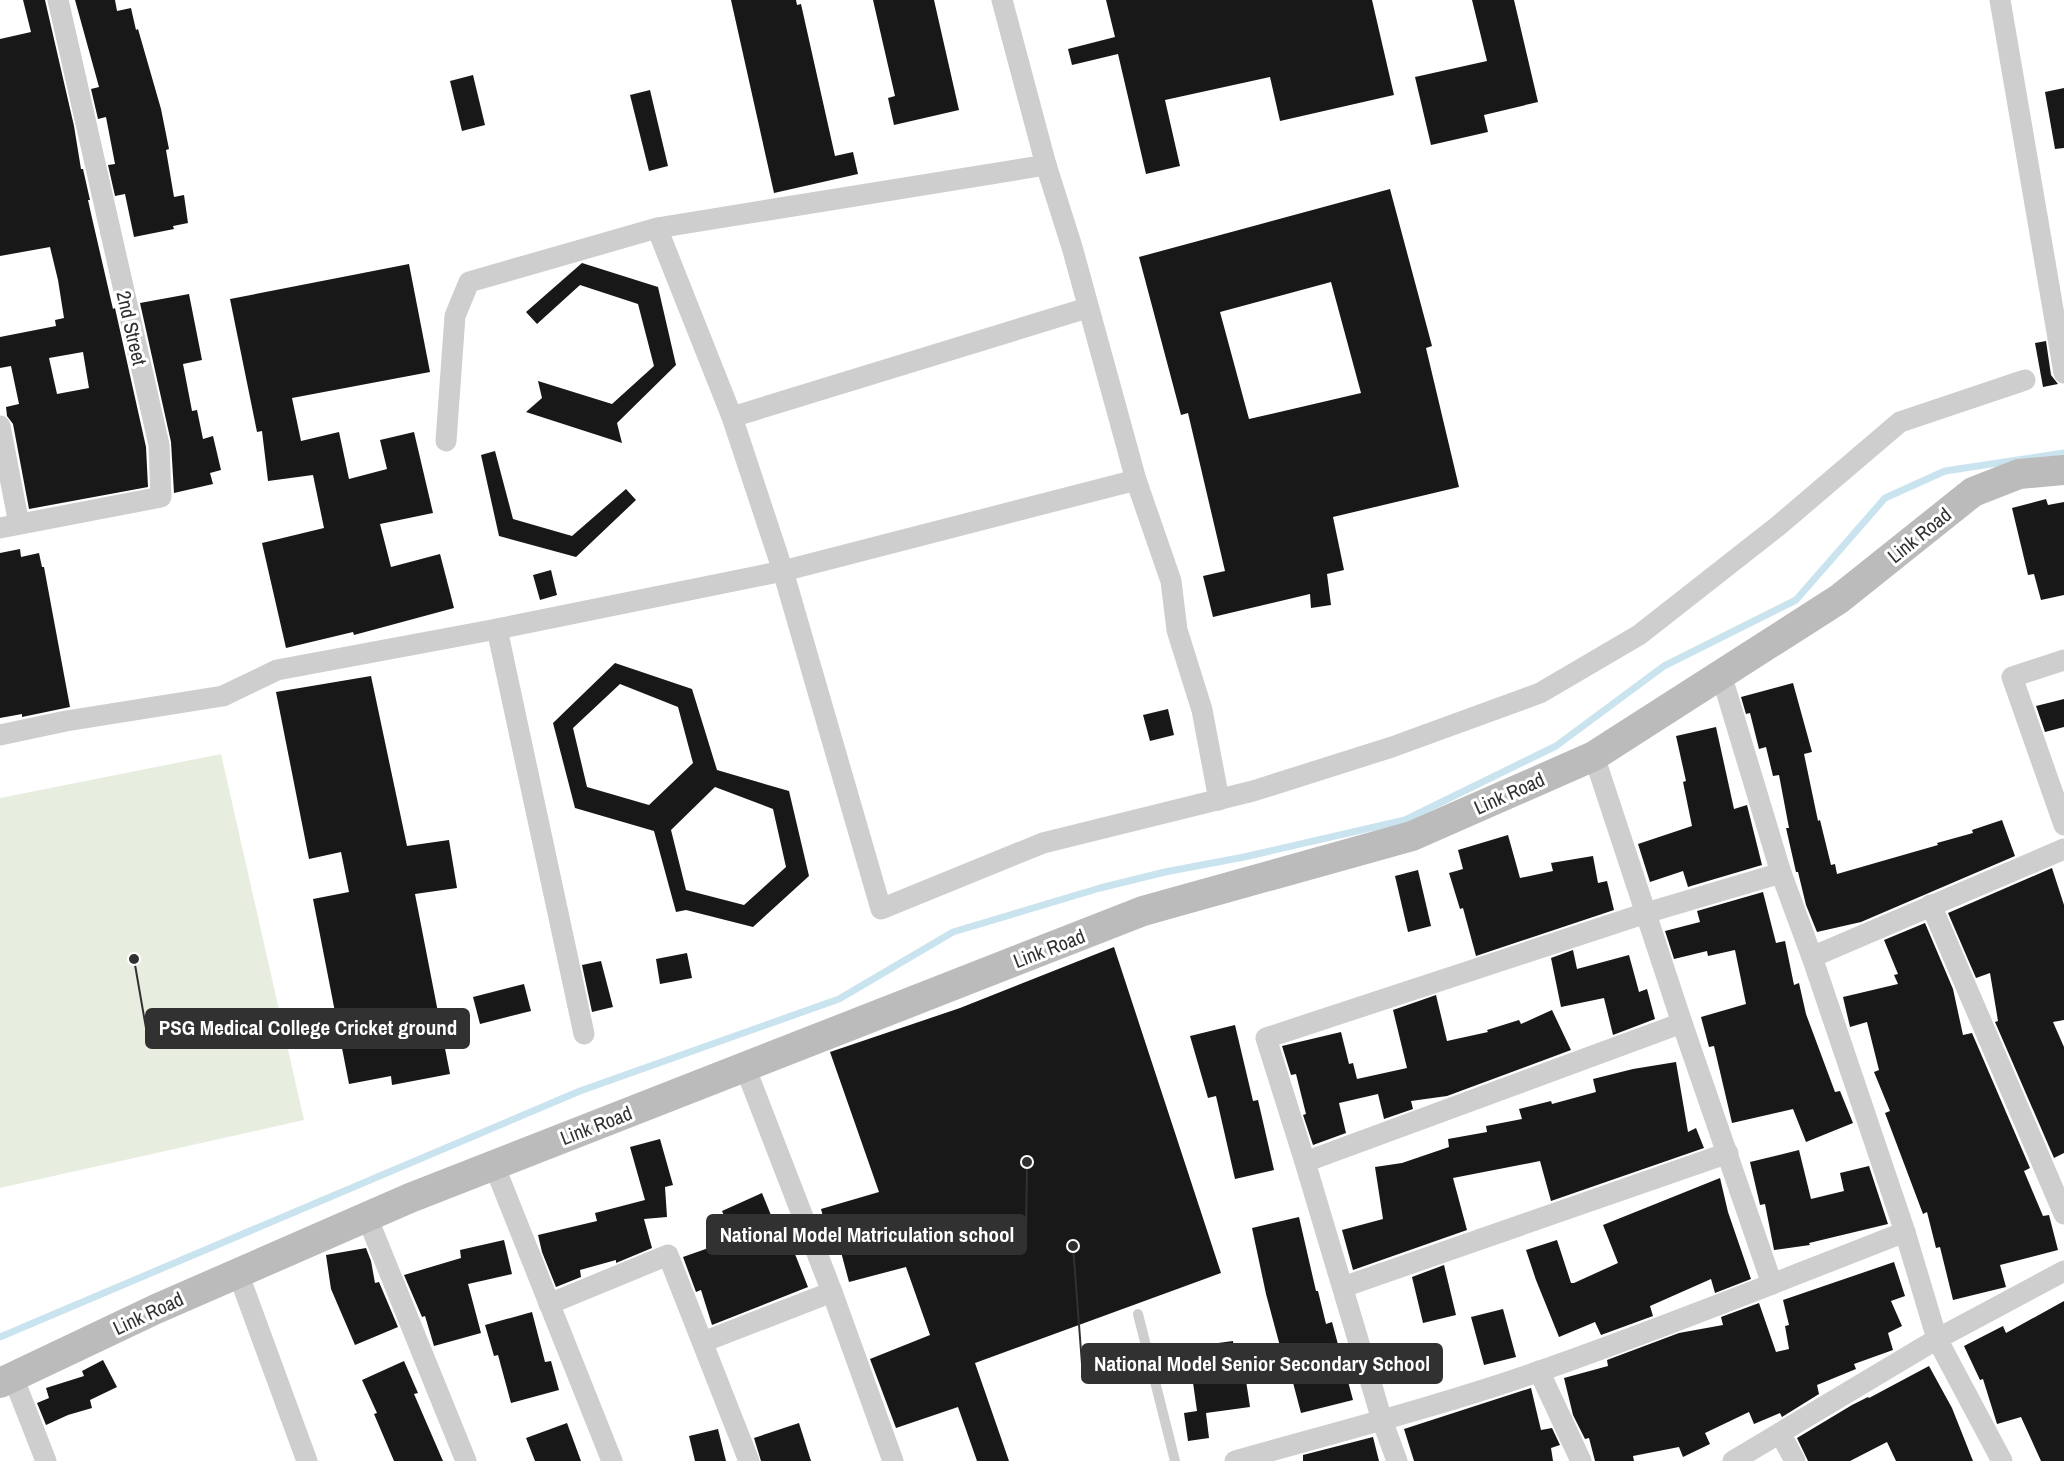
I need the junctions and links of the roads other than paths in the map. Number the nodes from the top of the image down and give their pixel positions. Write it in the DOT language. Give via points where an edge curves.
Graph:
graph roads {
  1 [pos="58,0"];
  2 [pos="1002,0"];
  3 [pos="2000,0"];
  4 [pos="1046,165"];
  5 [pos="657,228"];
  6 [pos="1088,308"];
  7 [pos="2064,373"];
  8 [pos="2025,380"];
  9 [pos="732,417"];
  10 [pos="0,426"];
  11 [pos="446,441"];
  12 [pos="2064,470"];
  13 [pos="1136,480"];
  14 [pos="10,526"];
  15 [pos="783,571"];
  16 [pos="497,629"];
  17 [pos="2064,660"];
  18 [pos="1721,674"];
  19 [pos="0,735"];
  20 [pos="1594,756"];
  21 [pos="1219,800"];
  22 [pos="2064,825"];
  23 [pos="2064,849"];
  24 [pos="1781,873"];
  25 [pos="1931,905"];
  26 [pos="1646,913"];
  27 [pos="1812,957"];
  28 [pos="1682,1023"];
  29 [pos="584,1034"];
  30 [pos="745,1067"];
  31 [pos="1728,1153"];
  32 [pos="1305,1162"];
  33 [pos="494,1165"];
  34 [pos="2064,1214"];
  35 [pos="367,1217"];
  36 [pos="1905,1232"];
  37 [pos="238,1273"];
  38 [pos="2062,1276"];
  39 [pos="1772,1284"];
  40 [pos="1343,1287"];
  41 [pos="832,1292"];
  42 [pos="549,1304"];
  43 [pos="1138,1314"];
  44 [pos="1937,1339"];
  45 [pos="703,1342"];
  46 [pos="1539,1371"];
  47 [pos="6,1380"];
  48 [pos="1382,1420"];
  49 [pos="1780,1433"];
  50 [pos="46,1461"];
  51 [pos="307,1461"];
  52 [pos="466,1461"];
  53 [pos="612,1461"];
  54 [pos="749,1461"];
  55 [pos="893,1461"];
  56 [pos="1175,1461"];
  57 [pos="1235,1461"];
  58 [pos="1397,1461"];
  59 [pos="1581,1461"];
  60 [pos="1733,1461"];
  61 [pos="1795,1461"];
  62 [pos="2002,1461"];
  1 -- 14 [label="street, 2nd Street" via="159,445 161,497"];
  2 -- 4 [label="street"];
  3 -- 7 [label="street"];
  4 -- 5 [label="street"];
  4 -- 6 [label="street"];
  5 -- 9 [label="street"];
  5 -- 11 [label="street" via="469,282 455,316"];
  6 -- 9 [label="street"];
  6 -- 13 [label="street"];
  8 -- 21 [label="street" via="1900,422 1778,526 1639,635 1540,693 1392,747"];
  9 -- 15 [label="street"];
  10 -- 14 [label="street"];
  12 -- 18 [label="street, Link Road" via="2019,474 1973,492 1839,599"];
  13 -- 15 [label="street"];
  13 -- 21 [label="street" via="1171,581 1177,630 1202,710"];
  15 -- 16 [label="street"];
  15 -- 21 [label="street" via="881,909 1043,843"];
  16 -- 19 [label="street" via="277,670 223,696"];
  16 -- 29 [label="street"];
  17 -- 22 [label="street" via="2012,677"];
  18 -- 20 [label="street, Link Road"];
  18 -- 24 [label="street"];
  20 -- 26 [label="street"];
  20 -- 30 [label="street, Link Road" via="1412,836 1143,911"];
  23 -- 25 [label="street"];
  24 -- 26 [label="street"];
  24 -- 27 [label="street"];
  25 -- 27 [label="street"];
  25 -- 34 [label="street"];
  26 -- 28 [label="street"];
  26 -- 32 [label="street" via="1266,1038"];
  27 -- 36 [label="street"];
  28 -- 31 [label="street"];
  28 -- 32 [label="street"];
  30 -- 33 [label="street, Link Road"];
  30 -- 41 [label="street"];
  31 -- 39 [label="street"];
  31 -- 40 [label="street"];
  32 -- 40 [label="street"];
  33 -- 35 [label="street, Link Road"];
  33 -- 42 [label="street"];
  35 -- 37 [label="street, Link Road"];
  35 -- 52 [label="street"];
  36 -- 39 [label="street"];
  36 -- 44 [label="street"];
  37 -- 47 [label="street, Link Road"];
  37 -- 51 [label="street"];
  38 -- 44 [label="street"];
  39 -- 46 [label="street"];
  40 -- 48 [label="street"];
  41 -- 45 [label="street"];
  41 -- 55 [label="street"];
  42 -- 45 [label="street" via="668,1255"];
  42 -- 53 [label="street"];
  43 -- 56 [label="lane"];
  44 -- 49 [label="street"];
  44 -- 62 [label="street"];
  45 -- 54 [label="street"];
  46 -- 48 [label="street"];
  46 -- 59 [label="street"];
  47 -- 50 [label="street"];
  48 -- 57 [label="street"];
  48 -- 58 [label="street"];
  49 -- 60 [label="street"];
  49 -- 61 [label="street"];
}
